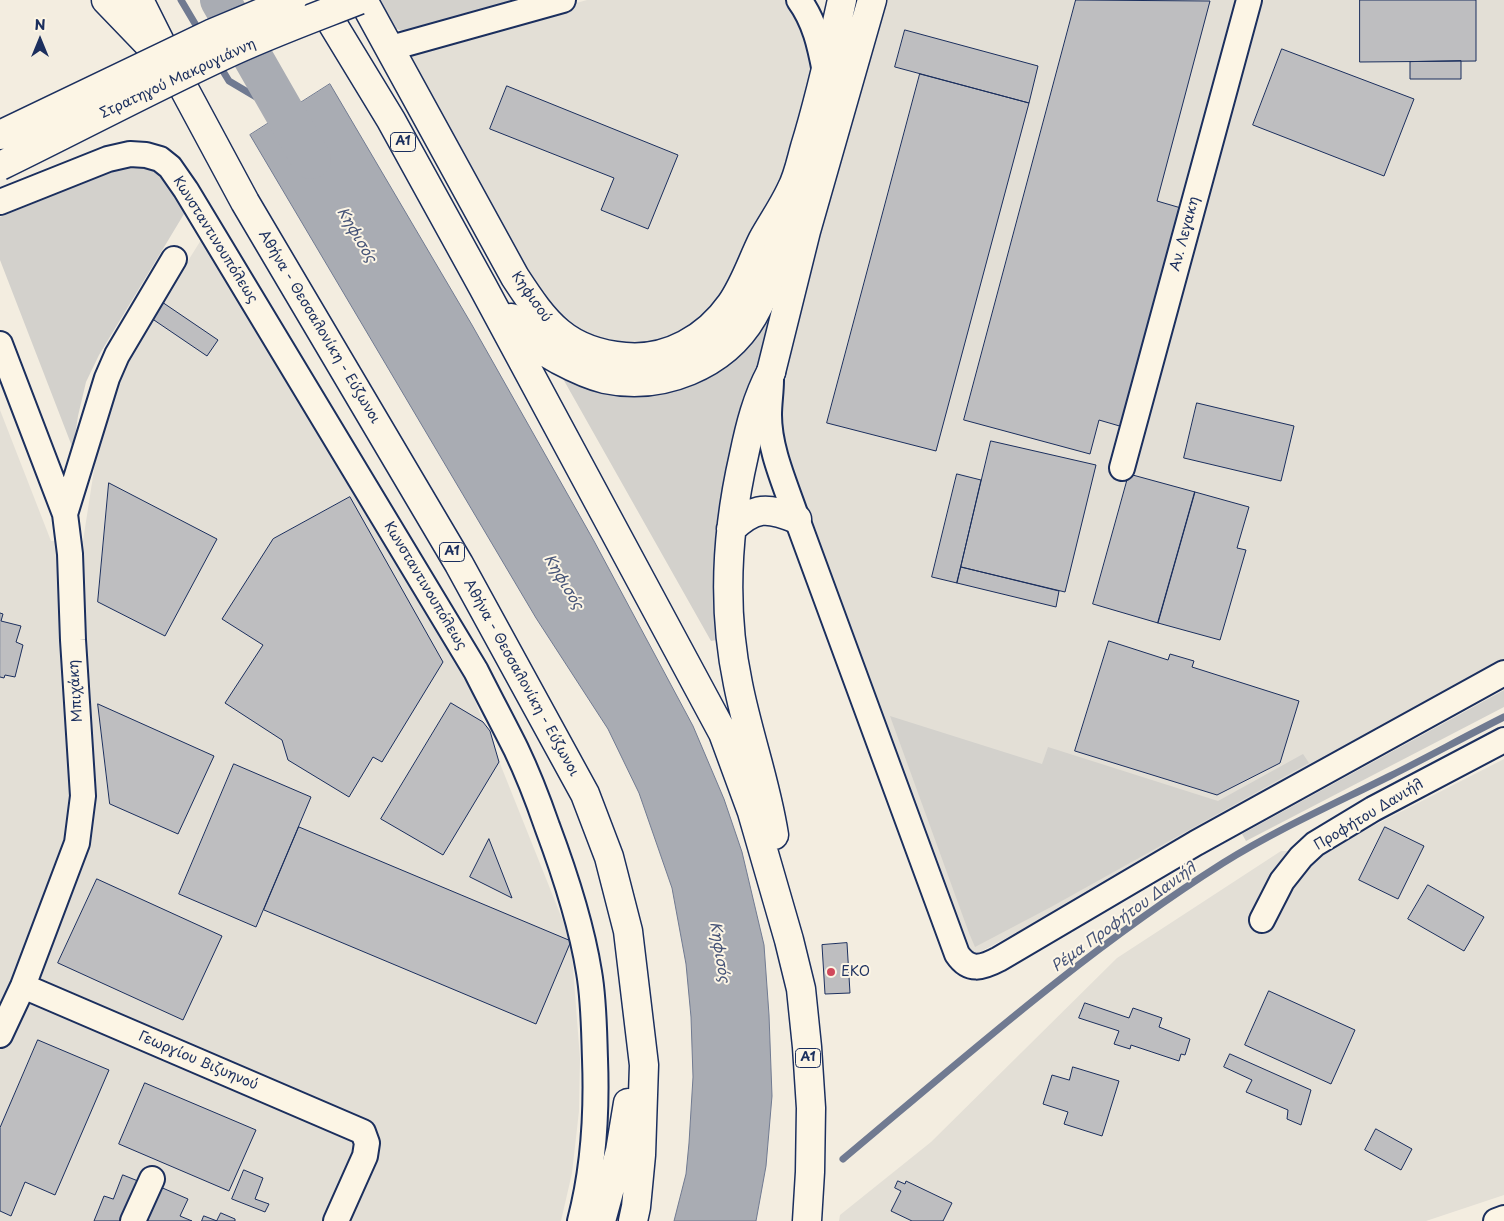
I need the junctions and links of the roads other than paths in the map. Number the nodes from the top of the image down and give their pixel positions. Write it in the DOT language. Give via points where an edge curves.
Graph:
graph roads {
  1 [pos="106,0"];
  2 [pos="139,0"];
  3 [pos="292,0"];
  4 [pos="318,0"];
  5 [pos="361,0"];
  6 [pos="563,0"];
  7 [pos="799,0"];
  8 [pos="872,0"];
  9 [pos="1248,0"];
  10 [pos="839,4"];
  11 [pos="391,48"];
  12 [pos="174,70"];
  13 [pos="825,72"];
  14 [pos="0,135"];
  15 [pos="0,166"];
  16 [pos="792,189"];
  17 [pos="0,202"];
  18 [pos="174,259"];
  19 [pos="483,287"];
  20 [pos="0,344"];
  21 [pos="771,372"];
  22 [pos="1122,468"];
  23 [pos="65,514"];
  24 [pos="797,519"];
  25 [pos="731,529"];
  26 [pos="1504,673"];
  27 [pos="1504,740"];
  28 [pos="777,897"];
  29 [pos="1262,920"];
  30 [pos="23,986"];
  31 [pos="0,1035"];
  32 [pos="644,1065"];
  33 [pos="152,1179"];
  34 [pos="1504,1218"];
  35 [pos="133,1221"];
  36 [pos="336,1221"];
  37 [pos="580,1221"];
  38 [pos="602,1221"];
  39 [pos="633,1221"];
  40 [pos="807,1221"];
  41 [pos="1496,1221"];
  1 -- 12 [label="main road"];
  2 -- 12 [label="main road, Αθήνα - Θεσσαλονίκη - Εύζωνοι / Α1"];
  3 -- 14 [label="main road, Στρατηγού Μακρυγιάννη, bridge" via="213,33"];
  4 -- 19 [label="main road, Α1" via="391,120"];
  5 -- 11 [label="main road, Κηφισού"];
  5 -- 15 [label="main road, Στρατηγού Μακρυγιάννη, bridge" via="224,55"];
  6 -- 11 [label="street"];
  7 -- 13 [label="street" via="813,22"];
  8 -- 21 [label="main road" via="806,231"];
  9 -- 22 [label="street, Αν. Λεγακη"];
  10 -- 13 [label="main road"];
  11 -- 16 [label="main road, Κηφισού" via="535,309 559,334 591,350 609,356 656,356 692,342 702,334 732,303"];
  12 -- 32 [label="main road, Αθήνα - Θεσσαλονίκη - Εύζωνοι / Α1" via="246,202 459,564 585,794 608,857 628,931"];
  13 -- 16 [label="main road"];
  16 -- 19 [label="main road" via="774,262 753,316 718,355 690,372 642,382 606,379 575,369 537,346"];
  17 -- 37 [label="street, Κωνσταντινουπόλεως" via="108,159 130,154 160,159 170,167 476,671 516,749 566,876 590,974 596,1105 593,1149"];
  18 -- 23 [label="street" via="116,356"];
  19 -- 28 [label="main road, Α1" via="723,733 752,812"];
  20 -- 23 [label="street, Μπιχάκη"];
  21 -- 24 [label="street" via="769,415 772,439"];
  21 -- 25 [label="main road" via="747,439"];
  23 -- 30 [label="street, Μπιχάκη" via="83,796 81,820 77,843"];
  24 -- 25 [label="main road" via="783,513 759,511 749,514"];
  24 -- 26 [label="street" via="957,954 975,967 983,967 999,959 1196,842"];
  25 -- 28 [label="main road" via="729,608 733,661 769,802"];
  27 -- 29 [label="street, Προφήτου Δανιήλ" via="1372,809 1315,844 1282,880"];
  28 -- 40 [label="main road, Α1" via="801,989 807,1047 811,1108"];
  30 -- 31 [label="street, Μπιχάκη"];
  30 -- 36 [label="street, Γεωργίου Βιζυηνού" via="363,1132 367,1143 365,1156"];
  32 -- 38 [label="main road" via="629,1094 620,1151"];
  32 -- 39 [label="main road, Αθήνα - Θεσσαλονίκη - Εύζωνοι / Α1" via="641,1155"];
  33 -- 35 [label="street"];
  34 -- 41 [label="street"];
}
